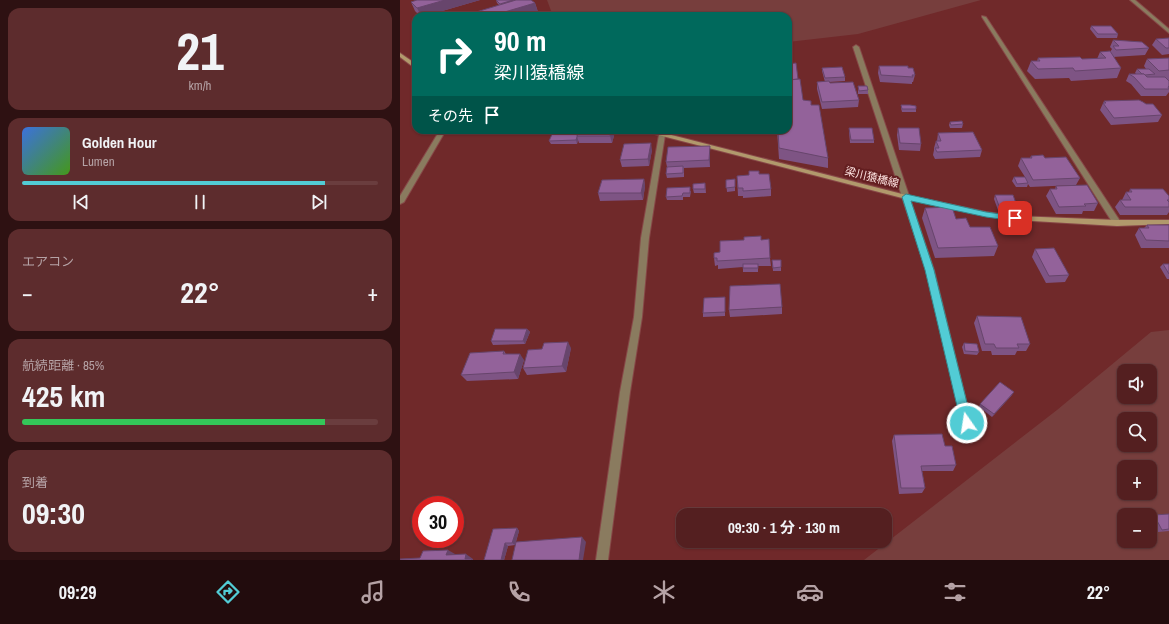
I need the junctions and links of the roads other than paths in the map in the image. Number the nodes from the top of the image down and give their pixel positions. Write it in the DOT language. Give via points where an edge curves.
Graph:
graph roads {
  1 [pos="1132,0"];
  2 [pos="984,18"];
  3 [pos="1169,32"];
  4 [pos="856,47"];
  5 [pos="400,55"];
  6 [pos="412,64"];
  7 [pos="441,134"];
  8 [pos="659,134"];
  9 [pos="662,135"];
  10 [pos="906,197"];
  11 [pos="400,202"];
  12 [pos="1169,222"];
  13 [pos="1117,223"];
  14 [pos="970,437"];
  15 [pos="602,560"];
  1 -- 3 [label="street"];
  2 -- 13 [label="street"];
  4 -- 10 [label="street"];
  5 -- 6 [label="main road"];
  7 -- 11 [label="street"];
  8 -- 9 [label="main road, 梁川猿橋線"];
  9 -- 10 [label="main road, 梁川猿橋線"];
  9 -- 15 [label="street" via="645,238 638,317"];
  10 -- 13 [label="main road, 梁川猿橋線" via="1015,218"];
  10 -- 14 [label="street" via="930,270"];
  12 -- 13 [label="main road, 梁川猿橋線"];
}
